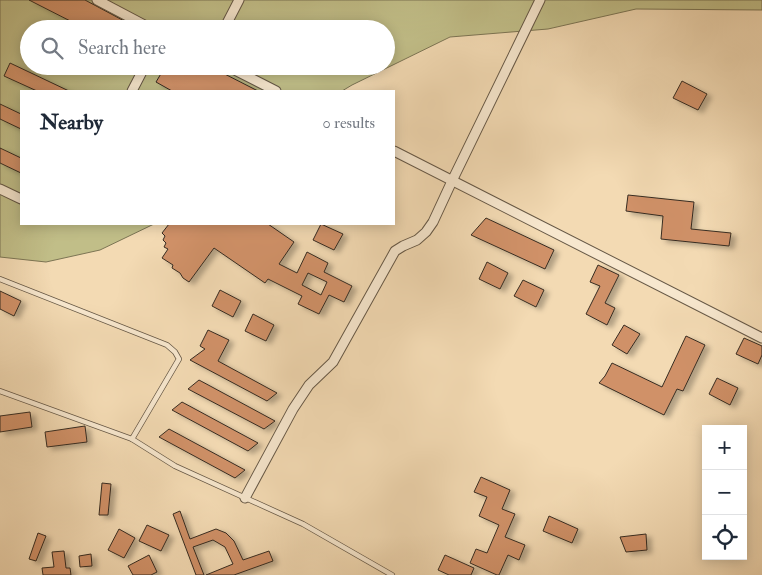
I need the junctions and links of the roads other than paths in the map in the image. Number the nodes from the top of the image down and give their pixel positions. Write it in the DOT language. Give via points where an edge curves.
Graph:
graph roads {
  1 [pos="97,0"];
  2 [pos="239,0"];
  3 [pos="540,0"];
  4 [pos="135,20"];
  5 [pos="229,20"];
  6 [pos="140,75"];
  7 [pos="245,75"];
  8 [pos="133,90"];
  9 [pos="274,90"];
  10 [pos="395,152"];
  11 [pos="452,181"];
  12 [pos="0,189"];
  13 [pos="20,199"];
  14 [pos="0,279"];
  15 [pos="762,338"];
  16 [pos="0,391"];
  17 [pos="132,439"];
  18 [pos="245,498"];
  19 [pos="392,575"];
  1 -- 4 [label="street"];
  2 -- 5 [label="street"];
  3 -- 11 [label="street"];
  6 -- 8 [label="street"];
  7 -- 9 [label="street"];
  10 -- 11 [label="street"];
  11 -- 15 [label="street"];
  11 -- 18 [label="street" via="426,232 395,251 386,264 333,362 309,385 293,409"];
  12 -- 13 [label="street"];
  14 -- 17 [label="lane" via="168,345 175,352 179,359"];
  16 -- 17 [label="lane"];
  17 -- 18 [label="lane" via="175,466"];
  18 -- 19 [label="lane" via="303,524"];
}
